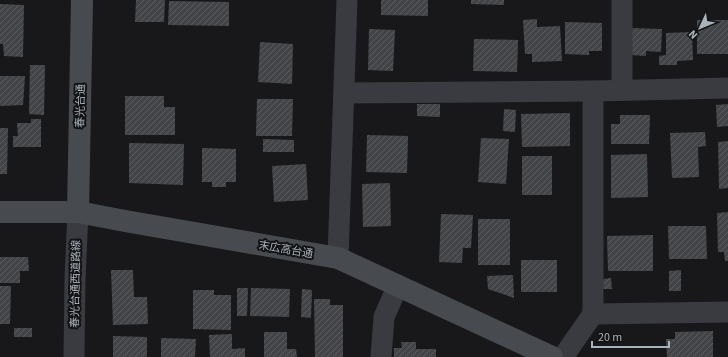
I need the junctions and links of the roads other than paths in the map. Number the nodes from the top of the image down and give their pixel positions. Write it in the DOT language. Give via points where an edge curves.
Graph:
graph roads {
  1 [pos="82,0"];
  2 [pos="347,0"];
  3 [pos="622,0"];
  4 [pos="728,88"];
  5 [pos="622,90"];
  6 [pos="593,91"];
  7 [pos="344,93"];
  8 [pos="0,212"];
  9 [pos="78,212"];
  10 [pos="338,258"];
  11 [pos="398,285"];
  12 [pos="728,312"];
  13 [pos="593,314"];
  14 [pos="74,357"];
  15 [pos="381,357"];
  16 [pos="552,357"];
  17 [pos="563,357"];
  1 -- 9 [label="street, 春光台通"];
  2 -- 7 [label="street"];
  3 -- 5 [label="street"];
  4 -- 5 [label="street"];
  5 -- 6 [label="street"];
  6 -- 7 [label="street"];
  6 -- 13 [label="street"];
  7 -- 10 [label="street"];
  8 -- 9 [label="street, 末広高台通"];
  9 -- 10 [label="street, 末広高台通"];
  9 -- 14 [label="street, 春光台通西道路線"];
  10 -- 11 [label="street, 末広高台通"];
  11 -- 15 [label="street" via="384,317"];
  11 -- 16 [label="street, 末広高台通"];
  12 -- 13 [label="street"];
  13 -- 17 [label="street"];
}
